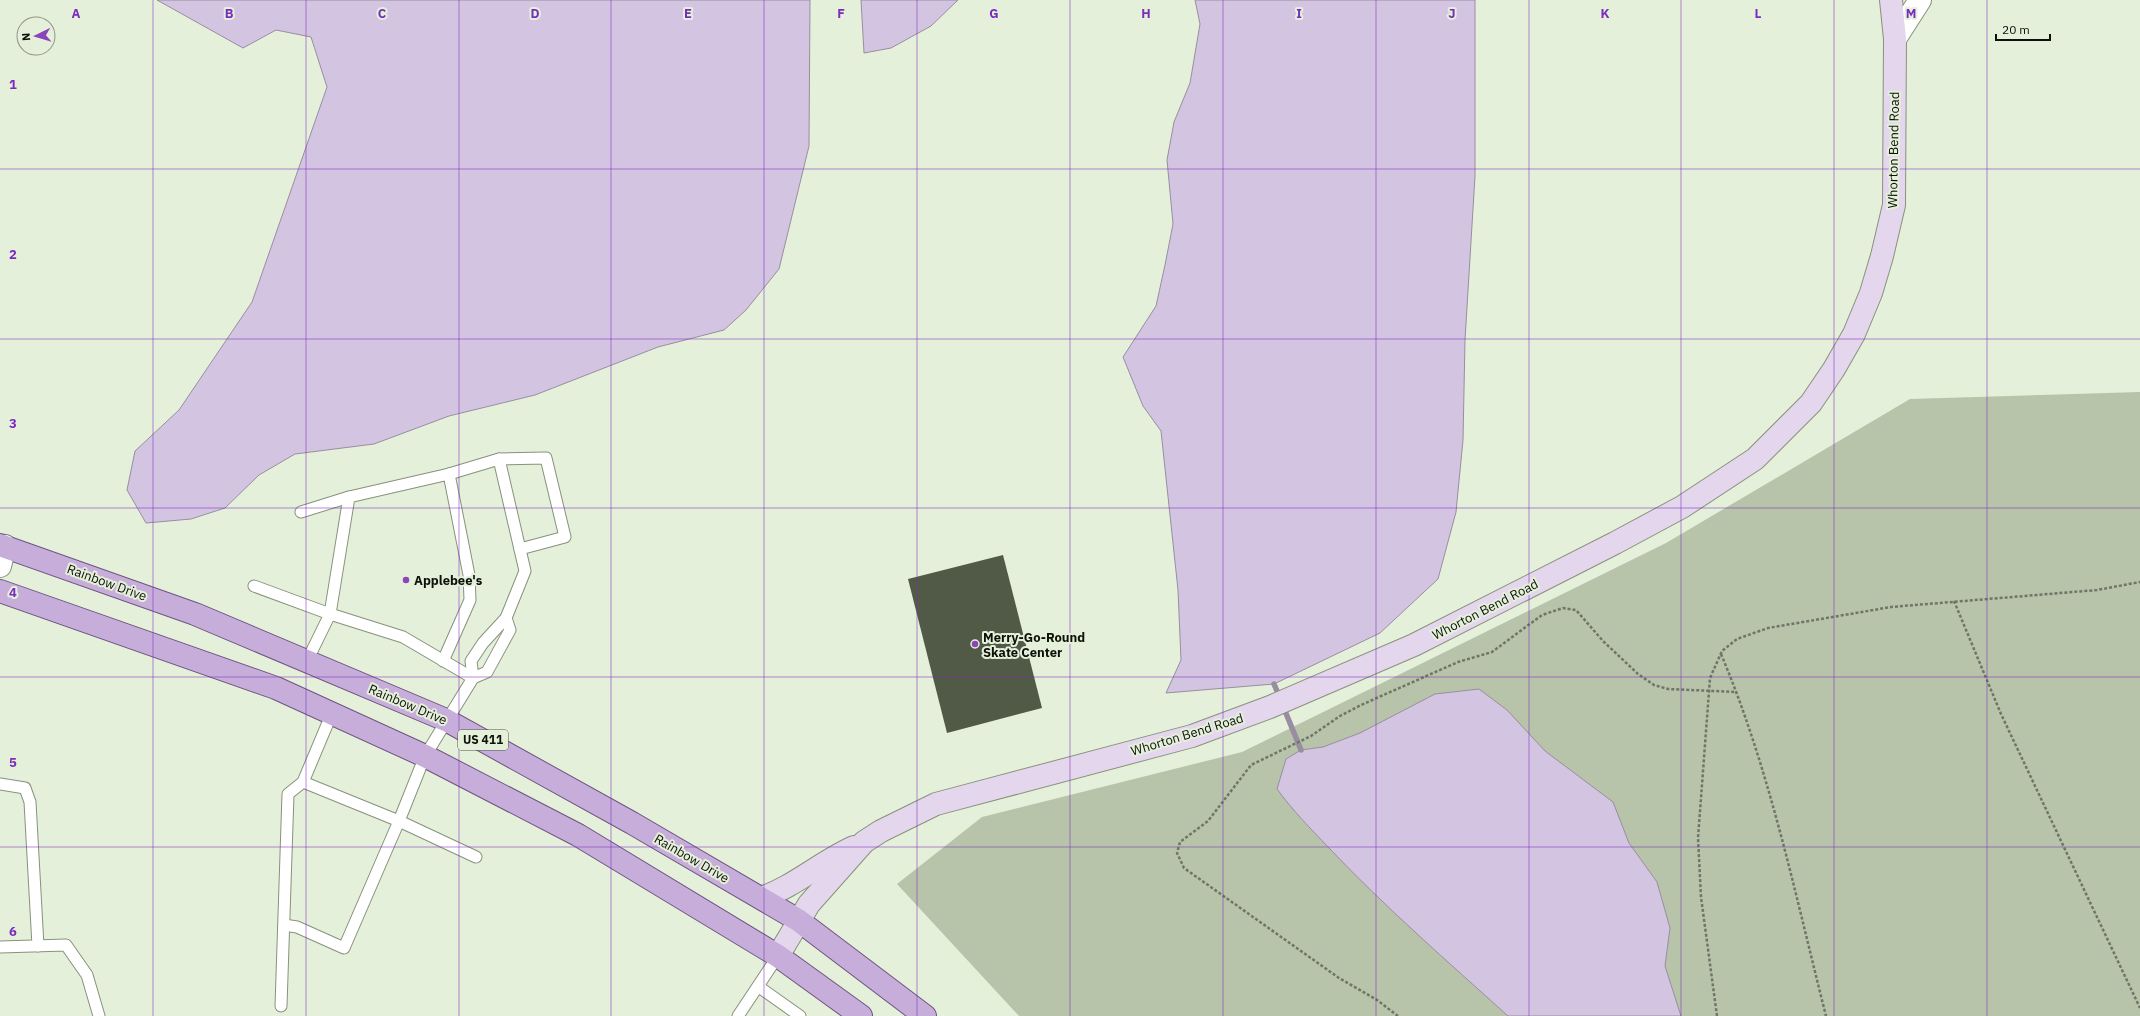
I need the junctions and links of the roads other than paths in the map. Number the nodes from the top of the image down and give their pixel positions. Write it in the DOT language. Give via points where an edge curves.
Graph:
graph roads {
  1 [pos="1891,0"];
  2 [pos="1920,0"];
  3 [pos="1895,39"];
  4 [pos="499,459"];
  5 [pos="449,474"];
  6 [pos="349,497"];
  7 [pos="301,512"];
  8 [pos="520,549"];
  9 [pos="2,552"];
  10 [pos="254,586"];
  11 [pos="0,591"];
  12 [pos="330,614"];
  13 [pos="506,618"];
  14 [pos="307,661"];
  15 [pos="443,661"];
  16 [pos="473,678"];
  17 [pos="332,714"];
  18 [pos="446,720"];
  19 [pos="425,756"];
  20 [pos="303,782"];
  21 [pos="0,784"];
  22 [pos="399,821"];
  23 [pos="864,842"];
  24 [pos="476,857"];
  25 [pos="761,898"];
  26 [pos="798,920"];
  27 [pos="284,925"];
  28 [pos="38,946"];
  29 [pos="0,947"];
  30 [pos="778,956"];
  31 [pos="759,987"];
  32 [pos="281,1006"];
  33 [pos="99,1016"];
  34 [pos="738,1016"];
  35 [pos="800,1016"];
  36 [pos="860,1016"];
  37 [pos="925,1016"];
  1 -- 3 [label="main road, Whorton Bend Road"];
  2 -- 3 [label="street"];
  3 -- 23 [label="main road, Whorton Bend Road" via="1894,205 1871,293 1854,334 1811,403 1755,459 1682,507 1414,645 1270,707 1192,736 936,804"];
  4 -- 5 [label="lane"];
  4 -- 8 [label="lane"];
  4 -- 8 [label="lane" via="546,458 565,537"];
  5 -- 6 [label="lane"];
  5 -- 15 [label="lane" via="469,574 470,600"];
  6 -- 7 [label="lane"];
  6 -- 12 [label="lane"];
  8 -- 13 [label="lane" via="525,571"];
  9 -- 14 [label="main road, Rainbow Drive / US 411" via="195,614"];
  10 -- 12 [label="lane"];
  11 -- 17 [label="main road" via="268,685"];
  12 -- 14 [label="lane"];
  12 -- 15 [label="lane" via="403,637"];
  13 -- 16 [label="lane" via="483,643 471,662"];
  13 -- 16 [label="lane" via="510,630 491,665 487,672"];
  14 -- 18 [label="main road, Rainbow Drive / US 411"];
  15 -- 16 [label="lane"];
  16 -- 18 [label="lane"];
  17 -- 19 [label="main road"];
  17 -- 20 [label="lane"];
  18 -- 19 [label="lane"];
  18 -- 25 [label="main road, Rainbow Drive / US 411"];
  19 -- 22 [label="lane"];
  19 -- 30 [label="main road" via="578,835"];
  20 -- 22 [label="lane"];
  20 -- 27 [label="lane" via="288,794"];
  21 -- 28 [label="lane" via="25,788 30,802"];
  22 -- 24 [label="lane"];
  22 -- 27 [label="lane" via="344,948 297,927"];
  23 -- 25 [label="main road" via="837,855 778,892"];
  23 -- 26 [label="main road, Whorton Bend Road"];
  25 -- 26 [label="main road, Rainbow Drive / US 411"];
  26 -- 30 [label="main road, Whorton Bend Road"];
  26 -- 37 [label="main road, Rainbow Drive / US 411"];
  27 -- 32 [label="lane"];
  28 -- 29 [label="lane"];
  28 -- 33 [label="lane" via="66,944 86,975"];
  30 -- 31 [label="lane"];
  30 -- 36 [label="main road"];
  31 -- 34 [label="lane"];
  31 -- 35 [label="lane" via="780,1007"];
}
